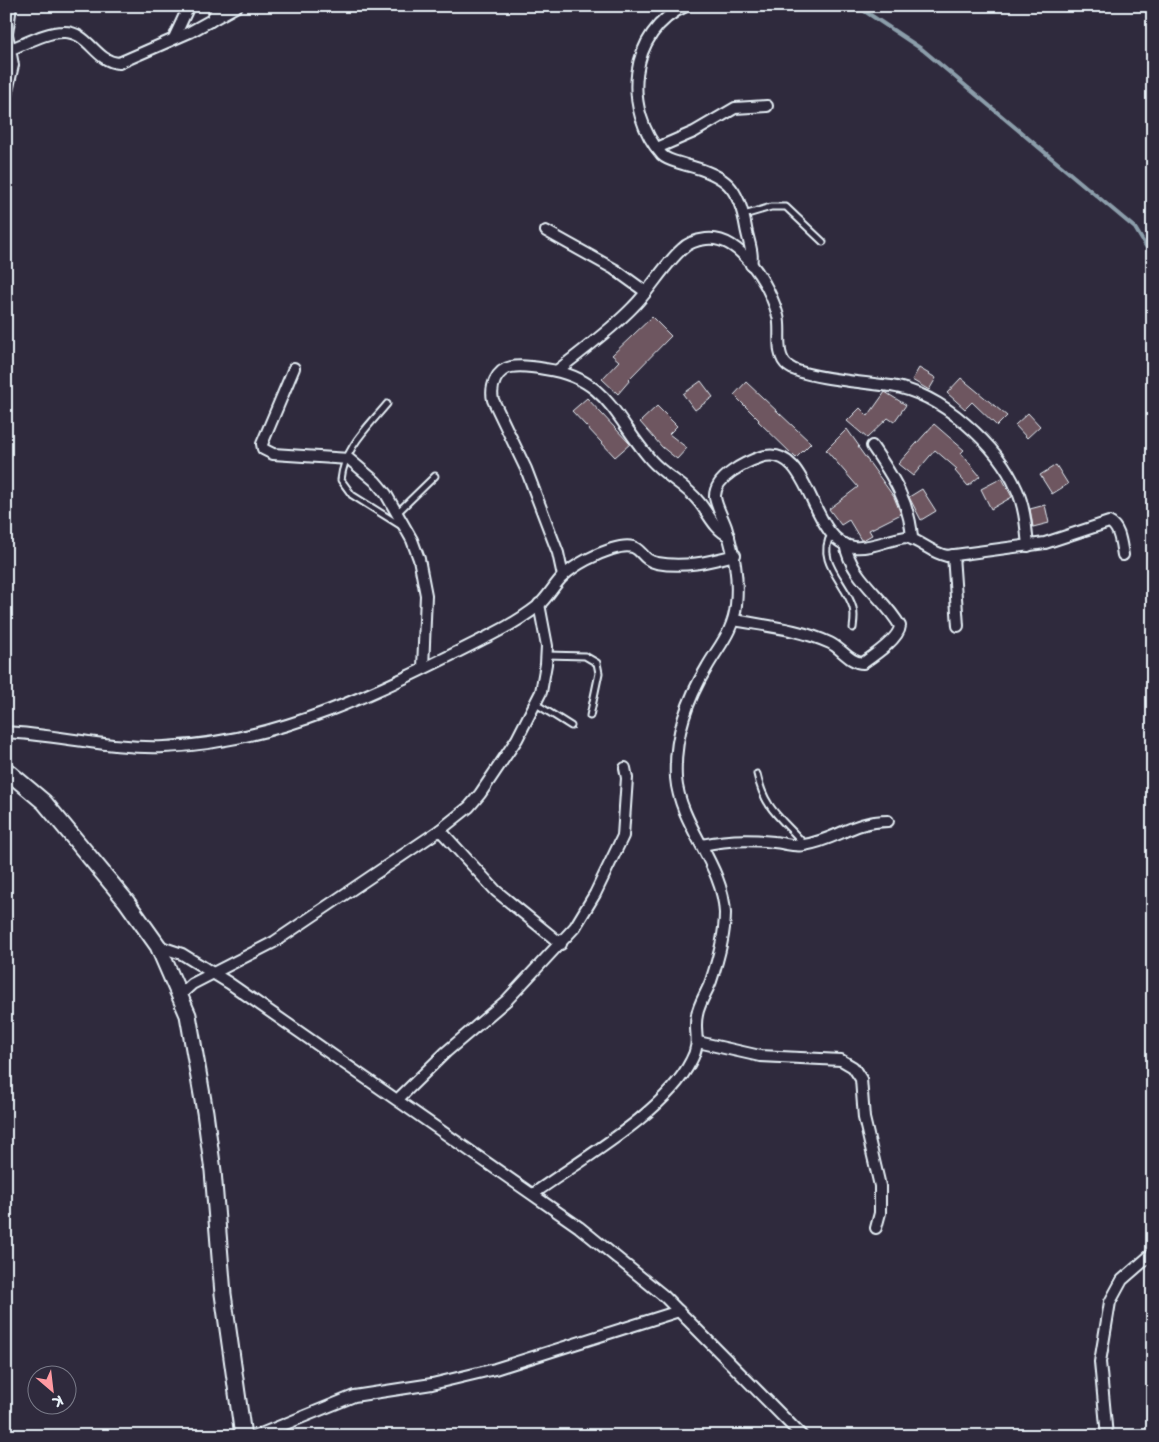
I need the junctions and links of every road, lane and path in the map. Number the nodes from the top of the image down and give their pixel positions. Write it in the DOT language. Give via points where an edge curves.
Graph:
graph roads {
  1 [pos="11,6"];
  2 [pos="190,6"];
  3 [pos="219,6"];
  4 [pos="237,6"];
  5 [pos="686,6"];
  6 [pos="211,21"];
  7 [pos="174,38"];
  8 [pos="9,42"];
  9 [pos="6,96"];
  10 [pos="767,106"];
  11 [pos="657,148"];
  12 [pos="744,215"];
  13 [pos="546,231"];
  14 [pos="823,242"];
  15 [pos="751,265"];
  16 [pos="646,292"];
  17 [pos="294,368"];
  18 [pos="558,370"];
  19 [pos="387,404"];
  20 [pos="872,446"];
  21 [pos="346,459"];
  22 [pos="436,476"];
  23 [pos="398,513"];
  24 [pos="407,530"];
  25 [pos="832,533"];
  26 [pos="729,536"];
  27 [pos="912,538"];
  28 [pos="844,544"];
  29 [pos="1028,546"];
  30 [pos="734,555"];
  31 [pos="953,555"];
  32 [pos="1123,555"];
  33 [pos="563,576"];
  34 [pos="539,604"];
  35 [pos="734,620"];
  36 [pos="958,626"];
  37 [pos="853,628"];
  38 [pos="546,655"];
  39 [pos="423,668"];
  40 [pos="536,704"];
  41 [pos="590,716"];
  42 [pos="570,726"];
  43 [pos="6,732"];
  44 [pos="625,768"];
  45 [pos="6,770"];
  46 [pos="757,774"];
  47 [pos="888,821"];
  48 [pos="440,830"];
  49 [pos="702,845"];
  50 [pos="805,845"];
  51 [pos="561,944"];
  52 [pos="158,946"];
  53 [pos="214,974"];
  54 [pos="180,995"];
  55 [pos="698,1042"];
  56 [pos="398,1099"];
  57 [pos="533,1194"];
  58 [pos="876,1228"];
  59 [pos="1153,1252"];
  60 [pos="679,1311"];
  61 [pos="243,1436"];
  62 [pos="256,1436"];
  63 [pos="802,1436"];
  64 [pos="1107,1436"];
  1 -- 8 [label="street" via="7,24"];
  2 -- 7 [label="street"];
  3 -- 6 [label="street"];
  4 -- 6 [label="street"];
  5 -- 11 [label="street" via="664,19 642,49 636,90 639,112"];
  6 -- 7 [label="street"];
  7 -- 8 [label="street" via="119,63 107,61 85,39 70,32"];
  8 -- 9 [label="street" via="13,65"];
  10 -- 11 [label="street" via="735,108 694,132"];
  11 -- 12 [label="street" via="665,158 705,170 725,182 739,198"];
  12 -- 14 [label="lane" via="771,206 786,207"];
  12 -- 15 [label="street" via="752,254"];
  13 -- 16 [label="street" via="614,269"];
  15 -- 16 [label="street" via="734,245 714,238 696,241 675,255"];
  15 -- 29 [label="street" via="776,310 781,357 786,365 849,382 901,388 928,400 975,430 997,456 1017,489"];
  16 -- 18 [label="street" via="632,308"];
  17 -- 21 [label="street" via="262,444 263,449 273,454"];
  18 -- 26 [label="street" via="576,376 597,390 653,462 689,492 720,532"];
  18 -- 33 [label="street" via="509,368 497,377 492,394 526,469 558,553"];
  19 -- 21 [label="lane" via="352,445"];
  20 -- 27 [label="street" via="898,487 910,517"];
  21 -- 23 [label="street" via="375,481"];
  21 -- 24 [label="lane" via="341,480 347,490"];
  22 -- 23 [label="lane"];
  23 -- 24 [label="street"];
  24 -- 39 [label="street" via="419,559 426,595"];
  25 -- 26 [label="street" via="798,472 782,459 765,456 727,476 715,493"];
  25 -- 28 [label="street"];
  25 -- 37 [label="lane" via="827,541 827,553 834,575 853,607"];
  26 -- 30 [label="street"];
  27 -- 28 [label="street" via="870,546"];
  27 -- 31 [label="street" via="933,553"];
  28 -- 35 [label="street" via="855,570 900,626 898,633 880,651 862,663 855,662 830,643 810,635"];
  29 -- 31 [label="street"];
  29 -- 32 [label="street" via="1059,540 1109,522 1118,531"];
  30 -- 33 [label="street" via="697,565 655,563 634,546 623,546 596,556"];
  30 -- 35 [label="street" via="738,589"];
  31 -- 36 [label="street"];
  33 -- 34 [label="street"];
  34 -- 38 [label="street"];
  34 -- 39 [label="street" via="491,634"];
  35 -- 49 [label="street" via="729,634 703,673 680,730 676,765 678,790"];
  38 -- 40 [label="street" via="545,674"];
  38 -- 41 [label="lane" via="585,656 597,663 599,673"];
  39 -- 43 [label="street" via="363,697 306,719 277,728 192,744 164,747 113,745"];
  40 -- 42 [label="lane"];
  40 -- 48 [label="street" via="480,794"];
  44 -- 51 [label="street" via="623,836 595,894"];
  45 -- 52 [label="street" via="44,802 90,856"];
  46 -- 50 [label="lane" via="770,808"];
  47 -- 50 [label="street" via="856,825"];
  48 -- 51 [label="street" via="496,891"];
  48 -- 53 [label="street" via="274,942"];
  49 -- 50 [label="street" via="758,841"];
  49 -- 55 [label="street" via="721,889 725,915 711,982 697,1013"];
  51 -- 56 [label="street" via="507,1000 446,1052"];
  52 -- 53 [label="street" via="182,954"];
  52 -- 54 [label="street"];
  53 -- 54 [label="street" via="192,984"];
  53 -- 56 [label="street"];
  54 -- 61 [label="street" via="193,1041 205,1112 223,1294"];
  55 -- 57 [label="street" via="684,1073 657,1104"];
  55 -- 58 [label="street" via="760,1056 841,1060 853,1067 861,1079 864,1118 880,1186 880,1213"];
  56 -- 57 [label="street"];
  57 -- 60 [label="street" via="587,1234"];
  59 -- 64 [label="street" via="1122,1280 1110,1302 1100,1362"];
  60 -- 62 [label="street" via="495,1369 432,1384 354,1396"];
  60 -- 63 [label="street"];
}
